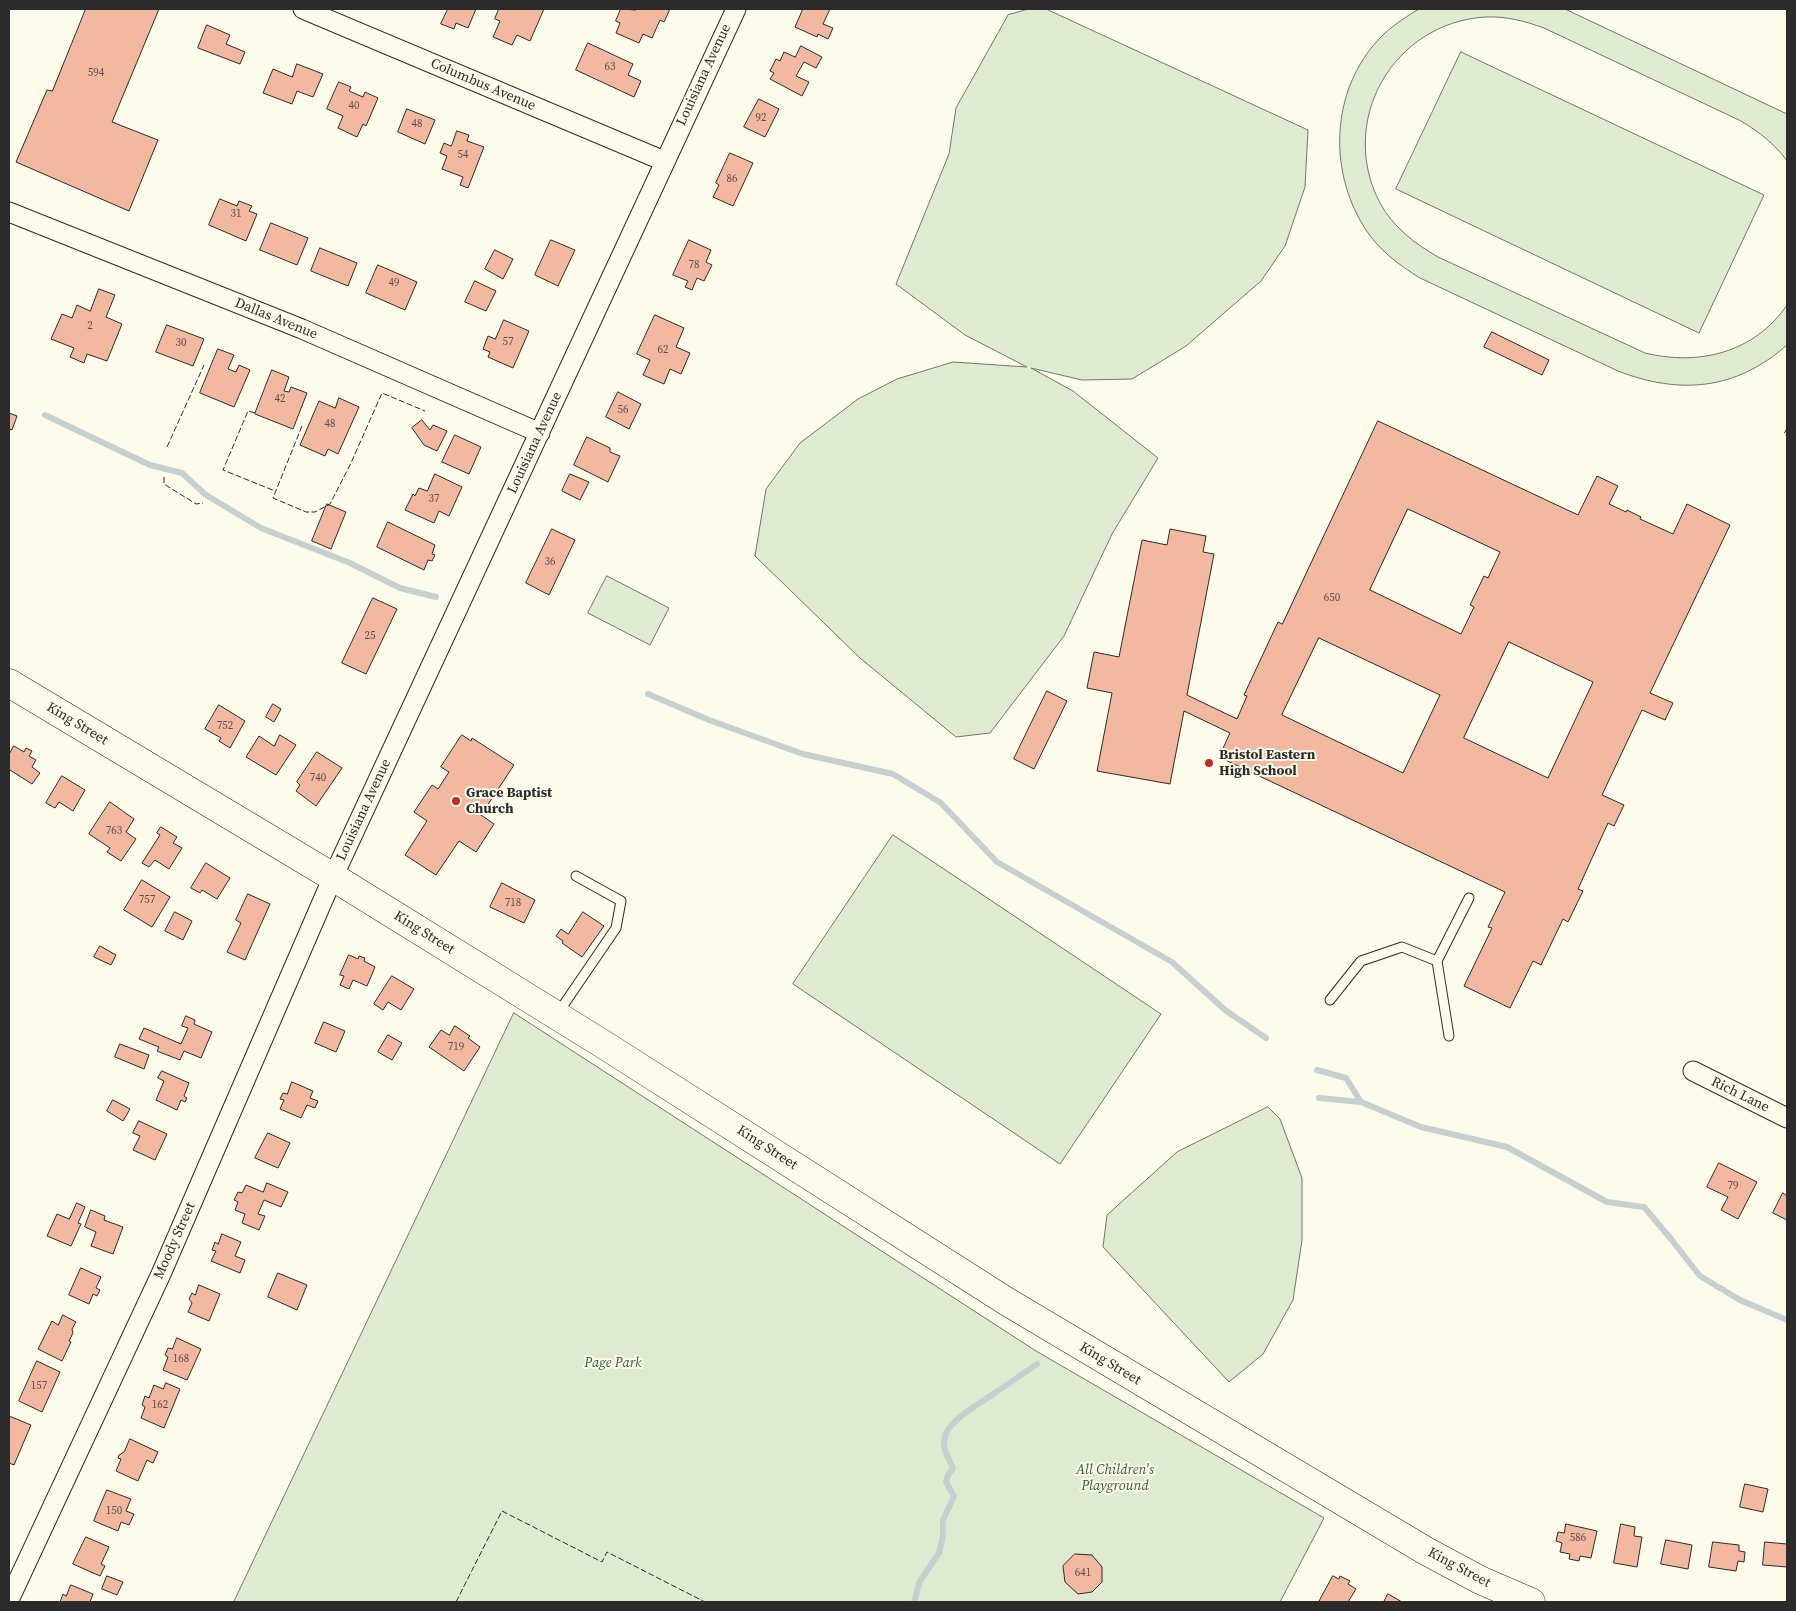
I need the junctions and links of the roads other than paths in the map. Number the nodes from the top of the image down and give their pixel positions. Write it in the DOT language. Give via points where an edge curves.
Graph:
graph roads {
  1 [pos="303,9"];
  2 [pos="736,9"];
  3 [pos="664,161"];
  4 [pos="9,212"];
  5 [pos="540,433"];
  6 [pos="9,683"];
  7 [pos="576,876"];
  8 [pos="333,877"];
  9 [pos="1470,898"];
  10 [pos="1437,961"];
  11 [pos="1330,1000"];
  12 [pos="557,1016"];
  13 [pos="1449,1036"];
  14 [pos="1693,1071"];
  15 [pos="1787,1118"];
  16 [pos="9,1600"];
  17 [pos="1531,1602"];
  1 -- 3 [label="street, Columbus Avenue"];
  2 -- 3 [label="street, Louisiana Avenue"];
  3 -- 5 [label="street, Louisiana Avenue"];
  4 -- 5 [label="street, Dallas Avenue" via="302,329"];
  5 -- 8 [label="street, Louisiana Avenue"];
  6 -- 8 [label="main road, King Street"];
  7 -- 12 [label="lane" via="621,901 616,928"];
  8 -- 12 [label="main road, King Street"];
  8 -- 16 [label="street, Moody Street" via="161,1274"];
  9 -- 10 [label="lane"];
  10 -- 11 [label="lane" via="1402,947 1361,961"];
  10 -- 13 [label="lane"];
  12 -- 17 [label="main road, King Street" via="1014,1306 1426,1550 1480,1580"];
  14 -- 15 [label="street, Rich Lane"];
}
